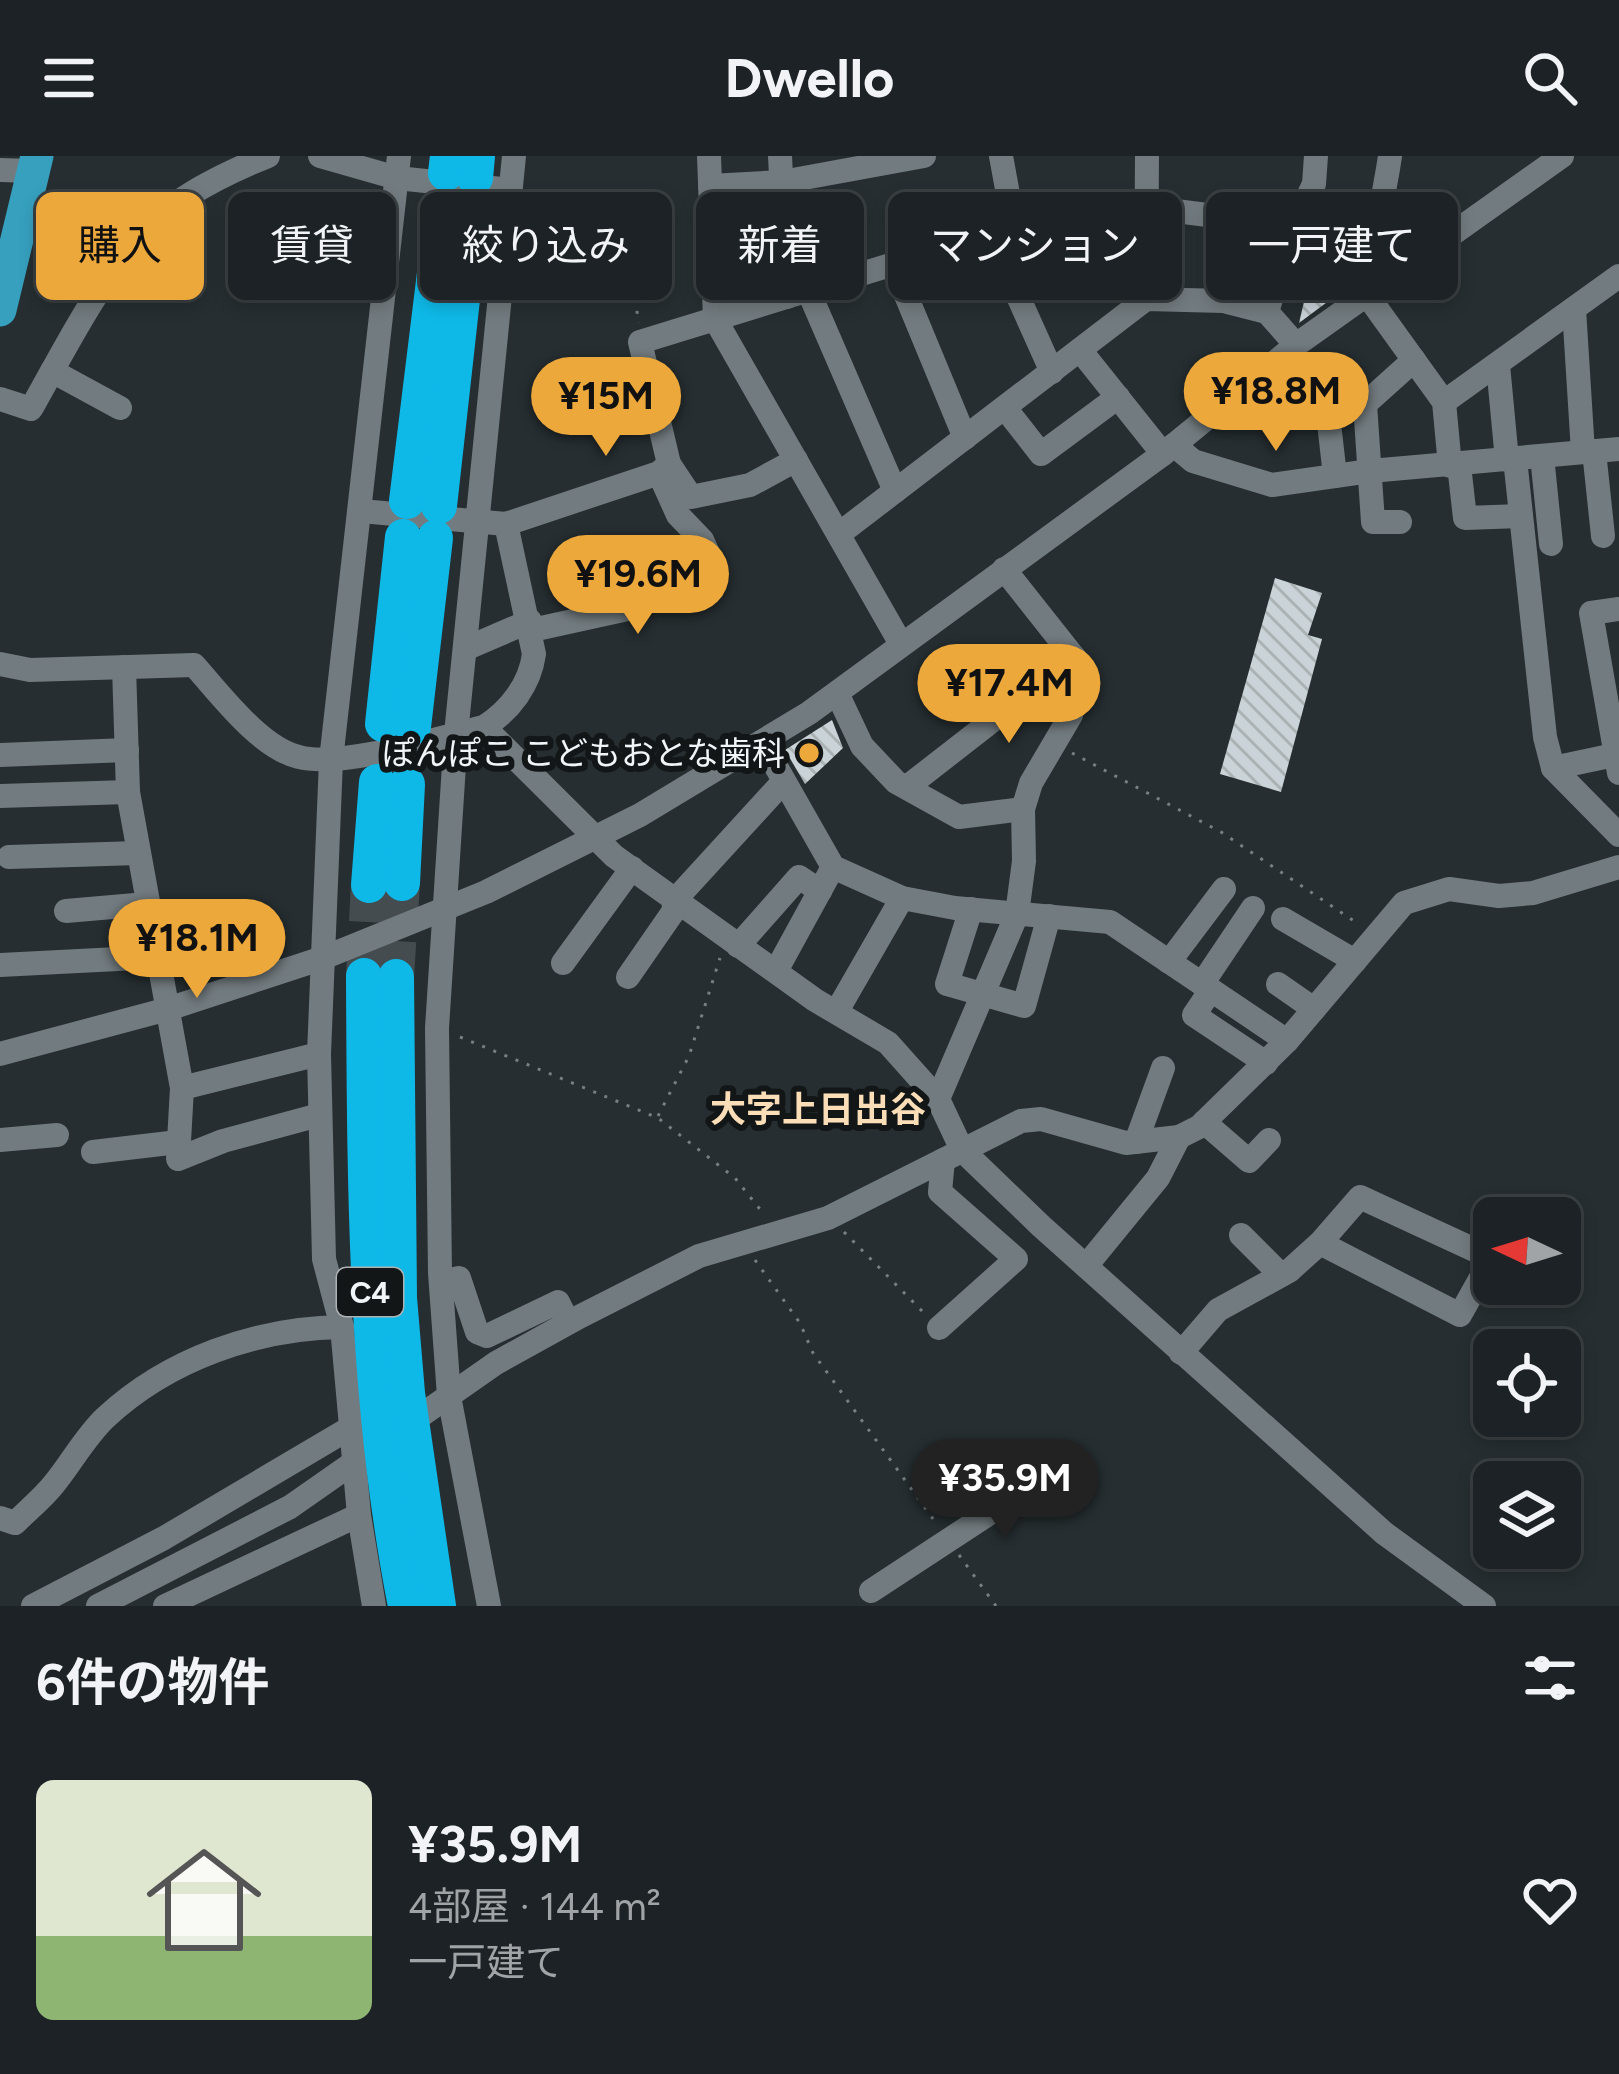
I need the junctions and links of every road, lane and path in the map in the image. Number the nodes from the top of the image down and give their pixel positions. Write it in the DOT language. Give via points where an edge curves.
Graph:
graph roads {
  1 [pos="268,156"];
  2 [pos="320,156"];
  3 [pos="514,156"];
  4 [pos="709,156"];
  5 [pos="780,156"];
  6 [pos="924,156"];
  7 [pos="1001,156"];
  8 [pos="1147,156"];
  9 [pos="1316,156"];
  10 [pos="1390,156"];
  11 [pos="1562,156"];
  12 [pos="23,166"];
  13 [pos="398,167"];
  14 [pos="460,180"];
  15 [pos="782,182"];
  16 [pos="710,186"];
  17 [pos="511,190"];
  18 [pos="783,192"];
  19 [pos="1001,192"];
  20 [pos="1145,192"];
  21 [pos="1310,192"];
  22 [pos="1385,192"];
  23 [pos="1458,229"];
  24 [pos="1619,276"];
  25 [pos="636,300"];
  26 [pos="778,300"];
  27 [pos="800,300"];
  28 [pos="907,300"];
  29 [pos="1027,300"];
  30 [pos="1145,300"];
  31 [pos="1182,300"];
  32 [pos="1271,300"];
  33 [pos="1360,300"];
  34 [pos="1371,300"];
  35 [pos="1574,309"];
  36 [pos="0,310"];
  37 [pos="1267,312"];
  38 [pos="715,320"];
  39 [pos="640,342"];
  40 [pos="1296,345"];
  41 [pos="1080,350"];
  42 [pos="1414,360"];
  43 [pos="1498,365"];
  44 [pos="52,370"];
  45 [pos="1052,372"];
  46 [pos="1118,397"];
  47 [pos="0,399"];
  48 [pos="1444,402"];
  49 [pos="119,407"];
  50 [pos="1005,407"];
  51 [pos="1329,423"];
  52 [pos="965,438"];
  53 [pos="1168,449"];
  54 [pos="1599,450"];
  55 [pos="1541,456"];
  56 [pos="1511,459"];
  57 [pos="796,460"];
  58 [pos="1454,465"];
  59 [pos="664,468"];
  60 [pos="1370,471"];
  61 [pos="1335,476"];
  62 [pos="895,491"];
  63 [pos="361,511"];
  64 [pos="1521,516"];
  65 [pos="477,522"];
  66 [pos="1400,522"];
  67 [pos="506,524"];
  68 [pos="839,534"];
  69 [pos="1604,536"];
  70 [pos="1551,544"];
  71 [pos="1004,569"];
  72 [pos="1619,609"];
  73 [pos="531,626"];
  74 [pos="901,644"];
  75 [pos="465,649"];
  76 [pos="1074,658"];
  77 [pos="0,664"];
  78 [pos="124,667"];
  79 [pos="837,693"];
  80 [pos="398,726"];
  81 [pos="484,727"];
  82 [pos="456,734"];
  83 [pos="762,742"];
  84 [pos="1055,743"];
  85 [pos="127,750"];
  86 [pos="0,755"];
  87 [pos="332,760"];
  88 [pos="1618,761"];
  89 [pos="1553,768"];
  90 [pos="783,782"];
  91 [pos="392,783"];
  92 [pos="907,788"];
  93 [pos="128,792"];
  94 [pos="0,796"];
  95 [pos="1023,808"];
  96 [pos="1619,836"];
  97 [pos="595,838"];
  98 [pos="138,854"];
  99 [pos="9,856"];
  100 [pos="833,867"];
  101 [pos="1619,867"];
  102 [pos="632,868"];
  103 [pos="386,884"];
  104 [pos="1223,889"];
  105 [pos="820,891"];
  106 [pos="902,898"];
  107 [pos="675,901"];
  108 [pos="147,904"];
  109 [pos="443,907"];
  110 [pos="1253,908"];
  111 [pos="971,909"];
  112 [pos="67,911"];
  113 [pos="1017,914"];
  114 [pos="1049,916"];
  115 [pos="1283,919"];
  116 [pos="1362,926"];
  117 [pos="732,941"];
  118 [pos="157,957"];
  119 [pos="323,958"];
  120 [pos="1355,961"];
  121 [pos="1169,962"];
  122 [pos="563,963"];
  123 [pos="0,965"];
  124 [pos="776,971"];
  125 [pos="628,977"];
  126 [pos="1278,984"];
  127 [pos="1206,987"];
  128 [pos="985,996"];
  129 [pos="168,1009"];
  130 [pos="1315,1010"];
  131 [pos="837,1011"];
  132 [pos="437,1028"];
  133 [pos="1287,1042"];
  134 [pos="0,1054"];
  135 [pos="319,1054"];
  136 [pos="1265,1063"];
  137 [pos="1163,1067"];
  138 [pos="182,1088"];
  139 [pos="938,1099"];
  140 [pos="319,1115"];
  141 [pos="658,1118"];
  142 [pos="1204,1122"];
  143 [pos="57,1135"];
  144 [pos="1179,1137"];
  145 [pos="1269,1139"];
  146 [pos="0,1140"];
  147 [pos="178,1142"];
  148 [pos="1136,1142"];
  149 [pos="93,1152"];
  150 [pos="952,1155"];
  151 [pos="834,1215"];
  152 [pos="779,1233"];
  153 [pos="1241,1235"];
  154 [pos="1321,1243"];
  155 [pos="743,1244"];
  156 [pos="1086,1266"];
  157 [pos="1281,1275"];
  158 [pos="441,1282"];
  159 [pos="568,1322"];
  160 [pos="341,1327"];
  161 [pos="939,1328"];
  162 [pos="1181,1353"];
  163 [pos="446,1398"];
  164 [pos="350,1428"];
  165 [pos="1025,1490"];
  166 [pos="358,1515"];
  167 [pos="0,1518"];
  168 [pos="950,1543"];
  169 [pos="871,1591"];
  170 [pos="33,1606"];
  171 [pos="98,1606"];
  172 [pos="165,1606"];
  173 [pos="374,1606"];
  174 [pos="406,1606"];
  175 [pos="438,1606"];
  176 [pos="489,1606"];
  177 [pos="996,1606"];
  178 [pos="1484,1606"];
  1 -- 44 [label="street" via="179,200 141,235"];
  2 -- 13 [label="street"];
  3 -- 17 [label="street"];
  4 -- 16 [label="street"];
  5 -- 15 [label="street"];
  6 -- 15 [label="street"];
  7 -- 19 [label="street"];
  8 -- 20 [label="street"];
  9 -- 21 [label="street"];
  10 -- 22 [label="street"];
  11 -- 23 [label="street"];
  12 -- 36 [label="main road"];
  13 -- 17 [label="street"];
  13 -- 63 [label="street"];
  14 -- 80 [label="highway"];
  15 -- 16 [label="street"];
  15 -- 18 [label="street"];
  16 -- 38 [label="street"];
  17 -- 65 [label="street"];
  24 -- 35 [label="street"];
  25 -- 39 [label="path"];
  26 -- 38 [label="street"];
  27 -- 62 [label="street"];
  28 -- 52 [label="street"];
  29 -- 45 [label="street"];
  30 -- 41 [label="street"];
  31 -- 37 [label="street"];
  32 -- 37 [label="street"];
  33 -- 40 [label="street"];
  34 -- 42 [label="street"];
  35 -- 43 [label="street"];
  35 -- 54 [label="street"];
  37 -- 40 [label="street"];
  38 -- 39 [label="street"];
  38 -- 57 [label="street"];
  39 -- 59 [label="street"];
  40 -- 53 [label="street"];
  41 -- 45 [label="street"];
  41 -- 46 [label="street"];
  42 -- 48 [label="street"];
  42 -- 60 [label="street" via="1366,404"];
  43 -- 48 [label="street"];
  43 -- 56 [label="street"];
  44 -- 47 [label="street" via="31,409"];
  44 -- 49 [label="street"];
  45 -- 50 [label="street"];
  46 -- 50 [label="street" via="1041,454"];
  46 -- 53 [label="street"];
  48 -- 58 [label="street"];
  50 -- 52 [label="street"];
  51 -- 61 [label="street"];
  52 -- 62 [label="street"];
  53 -- 61 [label="street" via="1272,485"];
  53 -- 71 [label="street"];
  54 -- 55 [label="street"];
  54 -- 69 [label="street"];
  55 -- 56 [label="street"];
  55 -- 70 [label="street"];
  56 -- 58 [label="street"];
  56 -- 64 [label="street"];
  57 -- 59 [label="street" via="750,485 691,497"];
  57 -- 68 [label="street"];
  58 -- 60 [label="street"];
  58 -- 64 [label="street" via="1465,518"];
  59 -- 67 [label="street"];
  59 -- 73 [label="street" via="678,515 712,562 632,608"];
  60 -- 61 [label="street"];
  60 -- 66 [label="street" via="1373,522"];
  62 -- 68 [label="street"];
  63 -- 65 [label="street"];
  63 -- 87 [label="street"];
  64 -- 89 [label="street"];
  65 -- 67 [label="street"];
  65 -- 75 [label="street"];
  67 -- 73 [label="street"];
  68 -- 74 [label="street"];
  71 -- 74 [label="street"];
  71 -- 76 [label="street"];
  72 -- 88 [label="street" via="1591,614"];
  73 -- 75 [label="street"];
  73 -- 81 [label="street" via="532,673"];
  74 -- 79 [label="street"];
  75 -- 82 [label="street"];
  76 -- 84 [label="street" via="1080,665 1071,715"];
  76 -- 92 [label="street"];
  77 -- 78 [label="street"];
  78 -- 85 [label="street"];
  78 -- 87 [label="street" via="194,665 254,730 296,757"];
  79 -- 83 [label="street"];
  79 -- 92 [label="street" via="862,746"];
  81 -- 82 [label="street"];
  81 -- 97 [label="street"];
  82 -- 87 [label="street"];
  82 -- 109 [label="street"];
  83 -- 90 [label="street"];
  83 -- 97 [label="street"];
  84 -- 95 [label="street"];
  84 -- 116 [label="path" via="1221,832"];
  85 -- 86 [label="street"];
  85 -- 93 [label="street"];
  87 -- 119 [label="street"];
  88 -- 89 [label="street"];
  89 -- 96 [label="street"];
  90 -- 100 [label="street"];
  90 -- 107 [label="street"];
  91 -- 103 [label="highway"];
  92 -- 95 [label="street" via="959,817"];
  93 -- 94 [label="street"];
  93 -- 98 [label="street"];
  95 -- 113 [label="street"];
  97 -- 102 [label="street"];
  97 -- 109 [label="street"];
  98 -- 99 [label="street"];
  98 -- 108 [label="street"];
  100 -- 105 [label="street"];
  100 -- 106 [label="street"];
  101 -- 120 [label="street" via="1533,892 1449,889 1423,896 1404,903"];
  102 -- 107 [label="street"];
  102 -- 122 [label="street"];
  104 -- 121 [label="street"];
  105 -- 117 [label="street" via="799,877"];
  105 -- 124 [label="street"];
  106 -- 111 [label="street"];
  106 -- 131 [label="street"];
  107 -- 117 [label="street"];
  107 -- 125 [label="street"];
  108 -- 112 [label="street"];
  108 -- 118 [label="street"];
  109 -- 119 [label="street"];
  109 -- 132 [label="street"];
  110 -- 127 [label="street"];
  111 -- 113 [label="street"];
  111 -- 128 [label="street" via="946,984"];
  113 -- 114 [label="street"];
  113 -- 128 [label="street"];
  114 -- 121 [label="street" via="1110,922"];
  114 -- 128 [label="street" via="1024,1006"];
  115 -- 120 [label="street"];
  117 -- 124 [label="street"];
  117 -- 141 [label="path"];
  118 -- 123 [label="street"];
  118 -- 129 [label="street"];
  119 -- 129 [label="street"];
  119 -- 135 [label="street"];
  120 -- 130 [label="street"];
  121 -- 127 [label="street"];
  124 -- 131 [label="street"];
  126 -- 130 [label="street"];
  127 -- 133 [label="street"];
  127 -- 136 [label="street" via="1194,1015"];
  128 -- 139 [label="street"];
  129 -- 134 [label="street"];
  129 -- 138 [label="street"];
  130 -- 133 [label="street"];
  131 -- 139 [label="street" via="888,1043"];
  132 -- 141 [label="path"];
  132 -- 158 [label="street"];
  133 -- 136 [label="street"];
  135 -- 138 [label="street"];
  135 -- 140 [label="street"];
  136 -- 142 [label="street"];
  137 -- 148 [label="street"];
  138 -- 147 [label="street"];
  139 -- 150 [label="street"];
  140 -- 147 [label="street" via="178,1160"];
  140 -- 160 [label="street" via="324,1259"];
  141 -- 152 [label="path" via="735,1178"];
  142 -- 144 [label="street"];
  142 -- 145 [label="street" via="1249,1161"];
  143 -- 146 [label="street"];
  144 -- 148 [label="street"];
  144 -- 156 [label="street" via="1158,1178"];
  147 -- 149 [label="street"];
  148 -- 150 [label="street" via="1041,1119"];
  150 -- 151 [label="street"];
  150 -- 156 [label="street"];
  150 -- 161 [label="street" via="940,1192 1016,1259"];
  151 -- 152 [label="street"];
  151 -- 161 [label="path"];
  152 -- 155 [label="street"];
  153 -- 157 [label="street"];
  154 -- 154 [label="street" via="1360,1197 1492,1258 1460,1315"];
  154 -- 157 [label="street"];
  155 -- 159 [label="street" via="700,1256"];
  155 -- 168 [label="path"];
  156 -- 162 [label="street"];
  157 -- 162 [label="street" via="1217,1310"];
  158 -- 159 [label="street" via="459,1278 476,1332 487,1336 558,1302"];
  158 -- 163 [label="street"];
  159 -- 163 [label="street"];
  160 -- 164 [label="street"];
  160 -- 167 [label="street" via="253,1338 160,1378 104,1419 15,1523"];
  162 -- 178 [label="street" via="1384,1533"];
  163 -- 171 [label="street" via="290,1507"];
  163 -- 176 [label="street"];
  164 -- 166 [label="street"];
  164 -- 170 [label="street"];
  165 -- 168 [label="street"];
  166 -- 172 [label="street"];
  166 -- 173 [label="street"];
  168 -- 169 [label="street"];
  168 -- 177 [label="path"];
  174 -- 175 [label="highway, C4" via="384,1457 364,1181 380,977 407,1393"];
}
